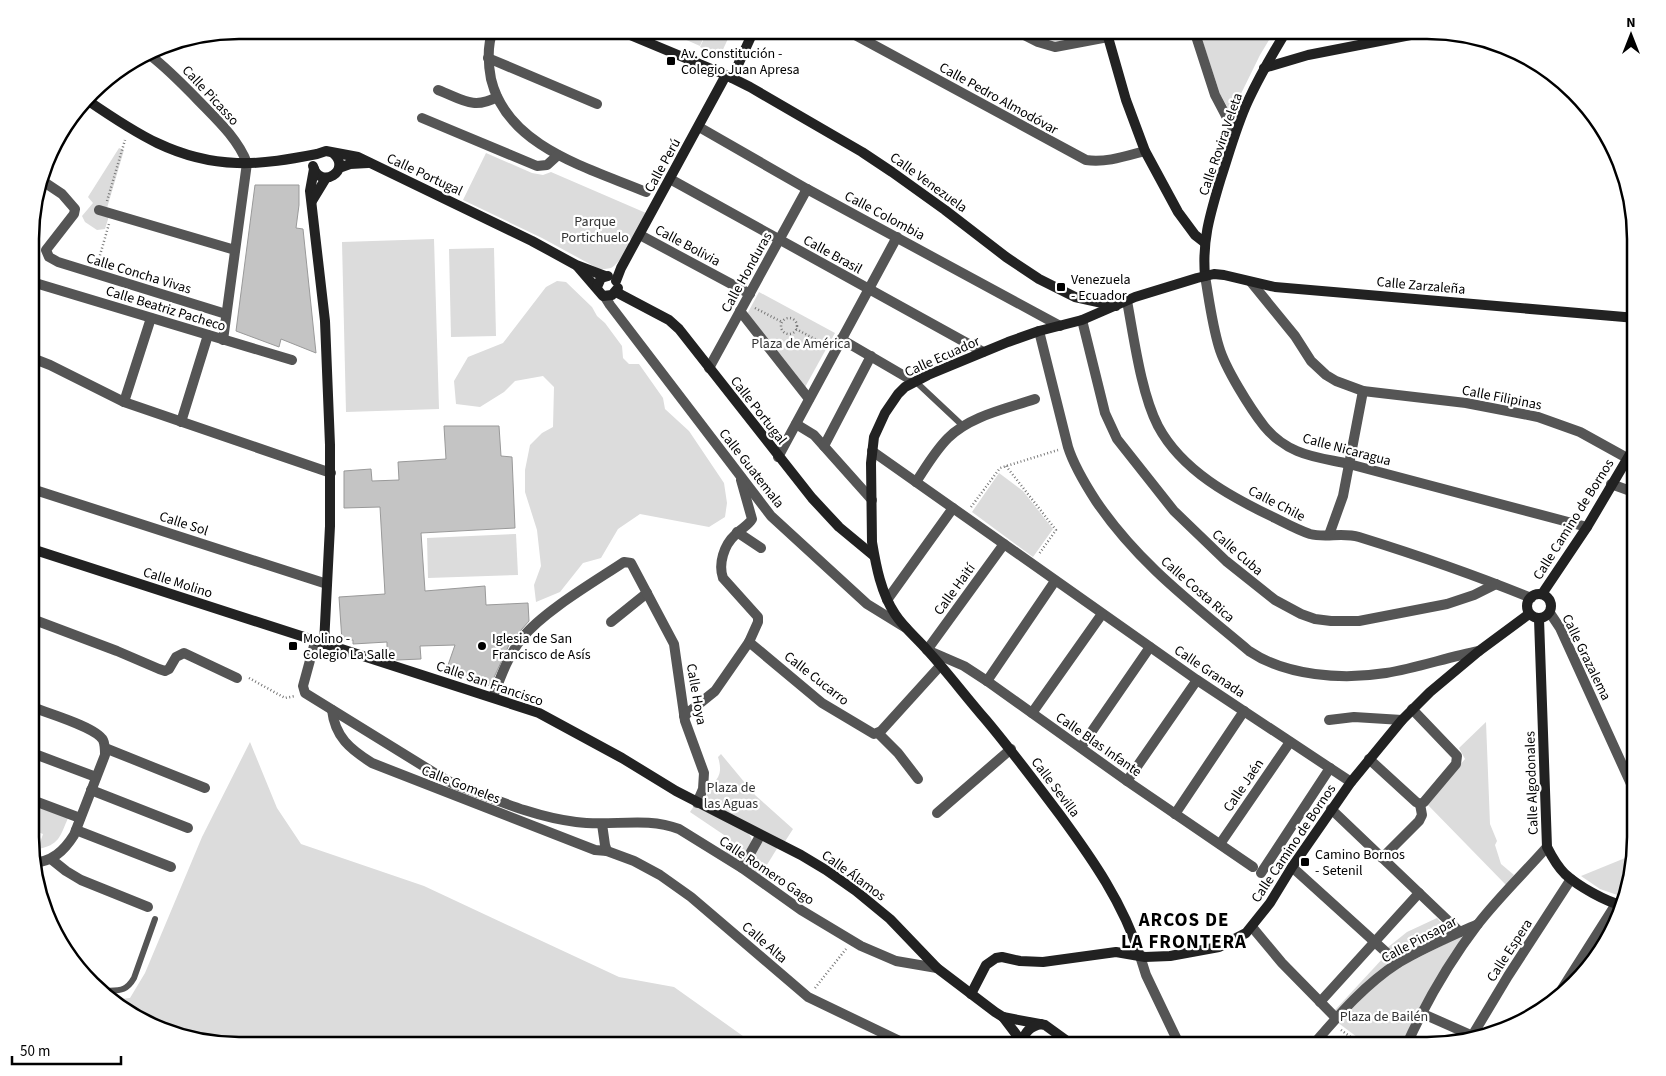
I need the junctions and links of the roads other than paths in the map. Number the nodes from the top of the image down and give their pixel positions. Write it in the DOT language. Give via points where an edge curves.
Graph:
graph roads {
  1 [pos="490,39"];
  2 [pos="640,39"];
  3 [pos="749,39"];
  4 [pos="863,39"];
  5 [pos="1032,39"];
  6 [pos="1087,39"];
  7 [pos="1108,39"];
  8 [pos="1197,39"];
  9 [pos="1282,39"];
  10 [pos="1390,39"];
  11 [pos="153,58"];
  12 [pos="488,58"];
  13 [pos="1264,68"];
  14 [pos="729,76"];
  15 [pos="438,90"];
  16 [pos="497,97"];
  17 [pos="91,103"];
  18 [pos="597,104"];
  19 [pos="422,118"];
  20 [pos="698,127"];
  21 [pos="1236,133"];
  22 [pos="1145,151"];
  23 [pos="333,153"];
  24 [pos="558,155"];
  25 [pos="315,162"];
  26 [pos="247,163"];
  27 [pos="369,163"];
  28 [pos="339,168"];
  29 [pos="326,178"];
  30 [pos="670,179"];
  31 [pos="47,184"];
  32 [pos="806,188"];
  33 [pos="646,192"];
  34 [pos="311,202"];
  35 [pos="105,211"];
  36 [pos="640,235"];
  37 [pos="897,237"];
  38 [pos="780,240"];
  39 [pos="1204,242"];
  40 [pos="235,250"];
  41 [pos="576,265"];
  42 [pos="1205,276"];
  43 [pos="611,278"];
  44 [pos="1251,282"];
  45 [pos="39,284"];
  46 [pos="597,287"];
  47 [pos="868,289"];
  48 [pos="616,292"];
  49 [pos="605,297"];
  50 [pos="1127,301"];
  51 [pos="745,303"];
  52 [pos="1116,306"];
  53 [pos="226,314"];
  54 [pos="1627,317"];
  55 [pos="151,318"];
  56 [pos="1082,320"];
  57 [pos="1060,326"];
  58 [pos="1039,332"];
  59 [pos="208,335"];
  60 [pos="841,339"];
  61 [pos="223,340"];
  62 [pos="983,352"];
  63 [pos="871,356"];
  64 [pos="292,360"];
  65 [pos="39,361"];
  66 [pos="709,368"];
  67 [pos="914,381"];
  68 [pos="1363,390"];
  69 [pos="809,399"];
  70 [pos="1035,400"];
  71 [pos="124,402"];
  72 [pos="181,422"];
  73 [pos="796,424"];
  74 [pos="963,426"];
  75 [pos="824,446"];
  76 [pos="872,451"];
  77 [pos="778,457"];
  78 [pos="1627,458"];
  79 [pos="1349,464"];
  80 [pos="331,474"];
  81 [pos="741,476"];
  82 [pos="916,482"];
  83 [pos="1612,484"];
  84 [pos="1627,490"];
  85 [pos="39,491"];
  86 [pos="872,500"];
  87 [pos="953,508"];
  88 [pos="1587,527"];
  89 [pos="737,532"];
  90 [pos="1329,535"];
  91 [pos="1004,544"];
  92 [pos="761,548"];
  93 [pos="39,551"];
  94 [pos="874,556"];
  95 [pos="1055,581"];
  96 [pos="327,584"];
  97 [pos="1496,584"];
  98 [pos="647,593"];
  99 [pos="1542,594"];
  100 [pos="1531,598"];
  101 [pos="887,600"];
  102 [pos="1550,613"];
  103 [pos="1102,614"];
  104 [pos="1529,614"];
  105 [pos="1539,619"];
  106 [pos="39,622"];
  107 [pos="611,622"];
  108 [pos="906,628"];
  109 [pos="749,642"];
  110 [pos="320,643"];
  111 [pos="1150,647"];
  112 [pos="927,650"];
  113 [pos="1479,651"];
  114 [pos="940,666"];
  115 [pos="237,678"];
  116 [pos="1196,680"];
  117 [pos="987,681"];
  118 [pos="493,697"];
  119 [pos="1412,709"];
  120 [pos="39,710"];
  121 [pos="332,710"];
  122 [pos="1244,711"];
  123 [pos="1032,713"];
  124 [pos="684,716"];
  125 [pos="1329,720"];
  126 [pos="1402,720"];
  127 [pos="878,734"];
  128 [pos="1290,742"];
  129 [pos="104,744"];
  130 [pos="1081,747"];
  131 [pos="1011,749"];
  132 [pos="39,756"];
  133 [pos="1369,759"];
  134 [pos="1330,768"];
  135 [pos="1627,775"];
  136 [pos="96,778"];
  137 [pos="918,779"];
  138 [pos="1127,781"];
  139 [pos="1351,782"];
  140 [pos="204,788"];
  141 [pos="91,790"];
  142 [pos="39,803"];
  143 [pos="697,803"];
  144 [pos="1420,804"];
  145 [pos="1331,809"];
  146 [pos="936,813"];
  147 [pos="1174,814"];
  148 [pos="80,818"];
  149 [pos="617,823"];
  150 [pos="602,824"];
  151 [pos="188,828"];
  152 [pos="76,830"];
  153 [pos="760,836"];
  154 [pos="1220,844"];
  155 [pos="1547,847"];
  156 [pos="607,850"];
  157 [pos="1382,858"];
  158 [pos="51,859"];
  159 [pos="40,861"];
  160 [pos="171,868"];
  161 [pos="742,868"];
  162 [pos="1292,868"];
  163 [pos="1571,879"];
  164 [pos="1419,893"];
  165 [pos="1617,903"];
  166 [pos="148,907"];
  167 [pos="155,920"];
  168 [pos="1609,921"];
  169 [pos="1479,923"];
  170 [pos="1252,927"];
  171 [pos="1460,932"];
  172 [pos="1375,942"];
  173 [pos="1140,956"];
  174 [pos="1398,964"];
  175 [pos="936,968"];
  176 [pos="1571,977"];
  177 [pos="110,990"];
  178 [pos="971,994"];
  179 [pos="1320,1002"];
  180 [pos="1421,1013"];
  181 [pos="1003,1017"];
  182 [pos="1334,1020"];
  183 [pos="1042,1024"];
  184 [pos="1476,1031"];
  185 [pos="1466,1033"];
  186 [pos="891,1037"];
  187 [pos="1018,1037"];
  188 [pos="1025,1037"];
  189 [pos="1063,1037"];
  190 [pos="1176,1037"];
  191 [pos="1320,1037"];
  192 [pos="1410,1037"];
  1 -- 12 [label="street"];
  2 -- 14 [label="street, Calle Venezuela"];
  3 -- 14 [label="street, Calle Perú"];
  4 -- 22 [label="street, Calle Pedro Almodóvar" via="1086,160 1106,161"];
  5 -- 6 [label="street" via="1055,47"];
  7 -- 22 [label="street"];
  8 -- 21 [label="street" via="1222,112"];
  9 -- 13 [label="street, Calle Rovira Veleta"];
  10 -- 13 [label="street" via="1308,55"];
  11 -- 26 [label="street, Calle Picasso" via="214,117"];
  12 -- 16 [label="street"];
  12 -- 18 [label="street"];
  13 -- 21 [label="street, Calle Rovira Veleta"];
  14 -- 20 [label="street, Calle Perú"];
  14 -- 52 [label="street, Calle Venezuela" via="862,152 1039,279 1075,297"];
  15 -- 16 [label="street" via="473,104"];
  16 -- 24 [label="street" via="515,124"];
  17 -- 26 [label="street" via="128,129 179,153"];
  19 -- 24 [label="street" via="537,166 547,165"];
  20 -- 30 [label="street, Calle Perú"];
  20 -- 32 [label="street, Calle Colombia"];
  21 -- 39 [label="street, Calle Rovira Veleta"];
  22 -- 39 [label="street" via="1178,212"];
  23 -- 25 [label="street" via="326,151"];
  23 -- 27 [label="street, Calle Portugal" via="352,155"];
  23 -- 28 [label="street" via="339,160"];
  24 -- 33 [label="street"];
  25 -- 26 [label="street" via="291,159"];
  25 -- 29 [label="street" via="318,174"];
  25 -- 34 [label="street"];
  26 -- 40 [label="street"];
  27 -- 28 [label="street, Calle Portugal"];
  27 -- 41 [label="street, Calle Portugal" via="532,240"];
  28 -- 29 [label="street"];
  29 -- 34 [label="street"];
  30 -- 36 [label="street, Calle Perú"];
  30 -- 38 [label="street, Calle Brasil"];
  31 -- 53 [label="street, Calle Concha Vivas" via="62,194 74,209 74,214 47,248 49,258"];
  32 -- 37 [label="street, Calle Colombia"];
  32 -- 38 [label="street, Calle Honduras"];
  34 -- 80 [label="street" via="327,347"];
  35 -- 40 [label="street"];
  36 -- 43 [label="street, Calle Perú" via="621,268"];
  36 -- 51 [label="street, Calle Bolivia"];
  37 -- 47 [label="street"];
  37 -- 57 [label="street, Calle Colombia"];
  38 -- 47 [label="street, Calle Brasil"];
  38 -- 51 [label="street, Calle Honduras"];
  39 -- 42 [label="street, Calle Rovira Veleta"];
  40 -- 53 [label="street"];
  41 -- 43 [label="street, Calle Portugal"];
  41 -- 46 [label="street, Calle Portugal"];
  42 -- 44 [label="street, Calle Zarzaleña" via="1224,275"];
  42 -- 50 [label="street, Calle Ecuador"];
  42 -- 79 [label="street, Calle Nicaragua" via="1213,324 1224,362 1265,427 1297,451"];
  43 -- 46 [label="street" via="599,280"];
  43 -- 48 [label="street" via="618,286"];
  44 -- 54 [label="street, Calle Zarzaleña"];
  44 -- 68 [label="street, Calle Filipinas" via="1317,368 1336,381"];
  45 -- 55 [label="street, Calle Beatriz Pacheco"];
  46 -- 49 [label="street"];
  47 -- 60 [label="street"];
  47 -- 62 [label="street, Calle Brasil"];
  48 -- 49 [label="street"];
  48 -- 66 [label="street, Calle Portugal" via="674,324"];
  49 -- 81 [label="street, Calle Guatemala"];
  50 -- 52 [label="street, Calle Ecuador"];
  50 -- 90 [label="street, Calle Chile" via="1152,411 1176,452 1198,472 1253,508 1302,531"];
  51 -- 66 [label="street, Calle Honduras"];
  51 -- 69 [label="street"];
  52 -- 56 [label="street, Calle Ecuador"];
  53 -- 61 [label="street"];
  55 -- 59 [label="street, Calle Beatriz Pacheco"];
  55 -- 71 [label="street"];
  56 -- 57 [label="street, Calle Ecuador"];
  56 -- 97 [label="street, Calle Cuba" via="1105,413 1117,439 1174,511 1226,561 1275,600 1315,619 1359,621 1447,604"];
  57 -- 58 [label="street, Calle Ecuador"];
  58 -- 62 [label="street, Calle Ecuador"];
  58 -- 113 [label="street, Calle Costa Rica" via="1068,447 1079,474 1104,513 1145,562 1249,651 1267,662 1304,672 1336,675 1371,675 1401,670"];
  59 -- 61 [label="street, Calle Beatriz Pacheco"];
  59 -- 72 [label="street"];
  60 -- 63 [label="street"];
  60 -- 69 [label="street"];
  61 -- 64 [label="street, Calle Beatriz Pacheco"];
  62 -- 67 [label="street, Calle Ecuador"];
  63 -- 67 [label="street"];
  63 -- 75 [label="street"];
  65 -- 71 [label="street"];
  66 -- 77 [label="street, Calle Portugal"];
  67 -- 74 [label="lane"];
  67 -- 76 [label="street, Calle Ecuador" via="898,394 885,413 878,425"];
  68 -- 78 [label="street, Calle Filipinas" via="1466,403 1538,417 1580,432"];
  68 -- 79 [label="street"];
  69 -- 73 [label="street"];
  70 -- 74 [label="street"];
  71 -- 72 [label="street"];
  72 -- 80 [label="street"];
  73 -- 75 [label="street"];
  73 -- 77 [label="street"];
  74 -- 82 [label="street" via="941,445"];
  75 -- 86 [label="street"];
  76 -- 82 [label="street, Calle Granada"];
  76 -- 86 [label="street, Calle Ecuador"];
  77 -- 94 [label="street, Calle Portugal" via="825,514"];
  78 -- 83 [label="street, Calle Camino de Bornos"];
  79 -- 88 [label="street, Calle Nicaragua"];
  79 -- 90 [label="street" via="1343,496"];
  80 -- 96 [label="street"];
  81 -- 89 [label="street" via="752,519"];
  81 -- 108 [label="street, Calle Guatemala" via="771,516 844,584 867,604"];
  82 -- 87 [label="street, Calle Granada"];
  83 -- 84 [label="street"];
  83 -- 88 [label="street, Calle Camino de Bornos"];
  85 -- 96 [label="street, Calle Sol"];
  86 -- 94 [label="street, Calle Ecuador"];
  87 -- 91 [label="street, Calle Granada"];
  87 -- 101 [label="street"];
  88 -- 99 [label="street, Calle Camino de Bornos"];
  89 -- 92 [label="street"];
  89 -- 109 [label="street" via="722,556 721,573 758,617"];
  90 -- 97 [label="street, Calle Chile" via="1352,535"];
  91 -- 95 [label="street, Calle Granada"];
  91 -- 112 [label="street, Calle Haití"];
  93 -- 110 [label="street, Calle Molino"];
  94 -- 101 [label="street, Calle Ecuador"];
  95 -- 103 [label="street, Calle Granada"];
  95 -- 117 [label="street"];
  96 -- 110 [label="street"];
  97 -- 100 [label="street, Calle Chile"];
  98 -- 107 [label="street"];
  98 -- 118 [label="street, Calle Hoya" via="631,563 624,562 554,610 530,631 507,661"];
  98 -- 124 [label="street, Calle Hoya" via="674,644"];
  99 -- 100 [label="street"];
  99 -- 102 [label="street" via="1551,602"];
  100 -- 104 [label="street" via="1527,604"];
  101 -- 108 [label="street, Calle Ecuador"];
  102 -- 105 [label="street"];
  102 -- 135 [label="street, Calle Grazalema" via="1560,628"];
  103 -- 111 [label="street, Calle Granada"];
  103 -- 123 [label="street"];
  104 -- 105 [label="street"];
  104 -- 113 [label="street, Calle Camino de Bornos"];
  105 -- 155 [label="street, Calle Algodonales"];
  106 -- 115 [label="street" via="165,671 176,657 184,653"];
  108 -- 112 [label="street, Calle Ecuador"];
  109 -- 124 [label="street" via="715,691"];
  109 -- 127 [label="street, Calle Cucarro" via="822,703 870,733"];
  110 -- 118 [label="street, Calle San Francisco"];
  110 -- 121 [label="street, Calle Gomeles" via="303,686 305,693"];
  111 -- 116 [label="street, Calle Granada"];
  111 -- 130 [label="street"];
  112 -- 114 [label="street, Calle Sevilla"];
  112 -- 117 [label="street, Calle Blas Infante" via="964,666"];
  113 -- 119 [label="street, Calle Camino de Bornos"];
  114 -- 127 [label="street"];
  114 -- 131 [label="street, Calle Sevilla"];
  116 -- 122 [label="street, Calle Granada"];
  116 -- 138 [label="street"];
  117 -- 123 [label="street, Calle Blas Infante"];
  118 -- 143 [label="street, Calle San Francisco" via="538,713"];
  119 -- 126 [label="street, Calle Camino de Bornos"];
  119 -- 144 [label="street" via="1454,752 1457,760"];
  120 -- 129 [label="street" via="90,729"];
  121 -- 150 [label="street, Calle Gomeles" via="452,783 530,812"];
  121 -- 156 [label="street, Calle Gomeles" via="333,722 347,745 372,763 595,850"];
  122 -- 128 [label="street, Calle Granada"];
  122 -- 147 [label="street"];
  123 -- 130 [label="street, Calle Blas Infante"];
  124 -- 143 [label="street, Calle Hoya" via="704,773 703,789"];
  125 -- 126 [label="street" via="1354,717"];
  126 -- 133 [label="street, Calle Camino de Bornos"];
  127 -- 137 [label="street, Calle Cucarro"];
  128 -- 134 [label="street, Calle Granada"];
  128 -- 154 [label="street, Calle Jaén"];
  129 -- 136 [label="street" via="105,755"];
  129 -- 140 [label="street"];
  130 -- 138 [label="street, Calle Blas Infante"];
  131 -- 146 [label="street"];
  131 -- 173 [label="street, Calle Sevilla" via="1104,877 1127,920"];
  132 -- 136 [label="street"];
  133 -- 139 [label="street, Calle Camino de Bornos"];
  133 -- 144 [label="street"];
  134 -- 139 [label="street, Calle Granada"];
  134 -- 154 [label="street, Calle Blas Infante" via="1257,870"];
  136 -- 141 [label="street"];
  138 -- 147 [label="street, Calle Blas Infante"];
  139 -- 145 [label="street, Calle Camino de Bornos"];
  141 -- 148 [label="street"];
  141 -- 151 [label="street"];
  142 -- 148 [label="street"];
  143 -- 153 [label="street"];
  144 -- 157 [label="street" via="1422,816 1419,821"];
  145 -- 157 [label="street"];
  145 -- 162 [label="street, Calle Camino de Bornos"];
  147 -- 154 [label="street, Calle Blas Infante"];
  148 -- 152 [label="street"];
  149 -- 150 [label="street, Calle Gomeles"];
  149 -- 161 [label="street, Calle Romero Gago" via="646,821 668,824"];
  150 -- 156 [label="street"];
  152 -- 158 [label="street" via="68,844"];
  152 -- 160 [label="street"];
  153 -- 161 [label="street"];
  153 -- 175 [label="street, Calle Álamos" via="806,858 856,891 890,919"];
  155 -- 163 [label="street, Calle Algodonales" via="1558,866"];
  155 -- 169 [label="street"];
  156 -- 186 [label="street, Calle Alta" via="634,861 679,888 808,997"];
  157 -- 164 [label="street"];
  158 -- 159 [label="street"];
  158 -- 166 [label="street" via="81,880"];
  161 -- 175 [label="street, Calle Romero Gago" via="852,941 896,961"];
  162 -- 170 [label="street, Calle Camino de Bornos"];
  162 -- 172 [label="street"];
  163 -- 165 [label="street, Calle Algodonales"];
  163 -- 184 [label="street, Calle Espera"];
  164 -- 171 [label="street"];
  164 -- 172 [label="street, Calle Pinsapar"];
  167 -- 177 [label="lane" via="129,986"];
  168 -- 176 [label="street"];
  169 -- 171 [label="street, Calle Pinsapar"];
  169 -- 180 [label="street" via="1450,963"];
  170 -- 173 [label="street, Calle Camino de Bornos" via="1237,939 1209,950 1159,957"];
  170 -- 179 [label="street"];
  171 -- 174 [label="street, Calle Pinsapar"];
  172 -- 174 [label="street"];
  172 -- 179 [label="street, Calle Pinsapar"];
  173 -- 178 [label="street, Calle Camino de Bornos" via="1116,952 1043,962 996,958 986,965"];
  173 -- 190 [label="street"];
  174 -- 182 [label="street, Calle Pinsapar" via="1377,978"];
  175 -- 178 [label="street, Calle Álamos"];
  178 -- 181 [label="street, Calle Álamos"];
  179 -- 182 [label="street"];
  180 -- 185 [label="street"];
  180 -- 192 [label="street"];
  181 -- 183 [label="street"];
  181 -- 187 [label="street"];
  182 -- 191 [label="street, Calle Pinsapar"];
  183 -- 188 [label="street" via="1032,1027"];
  183 -- 189 [label="street"];
}
